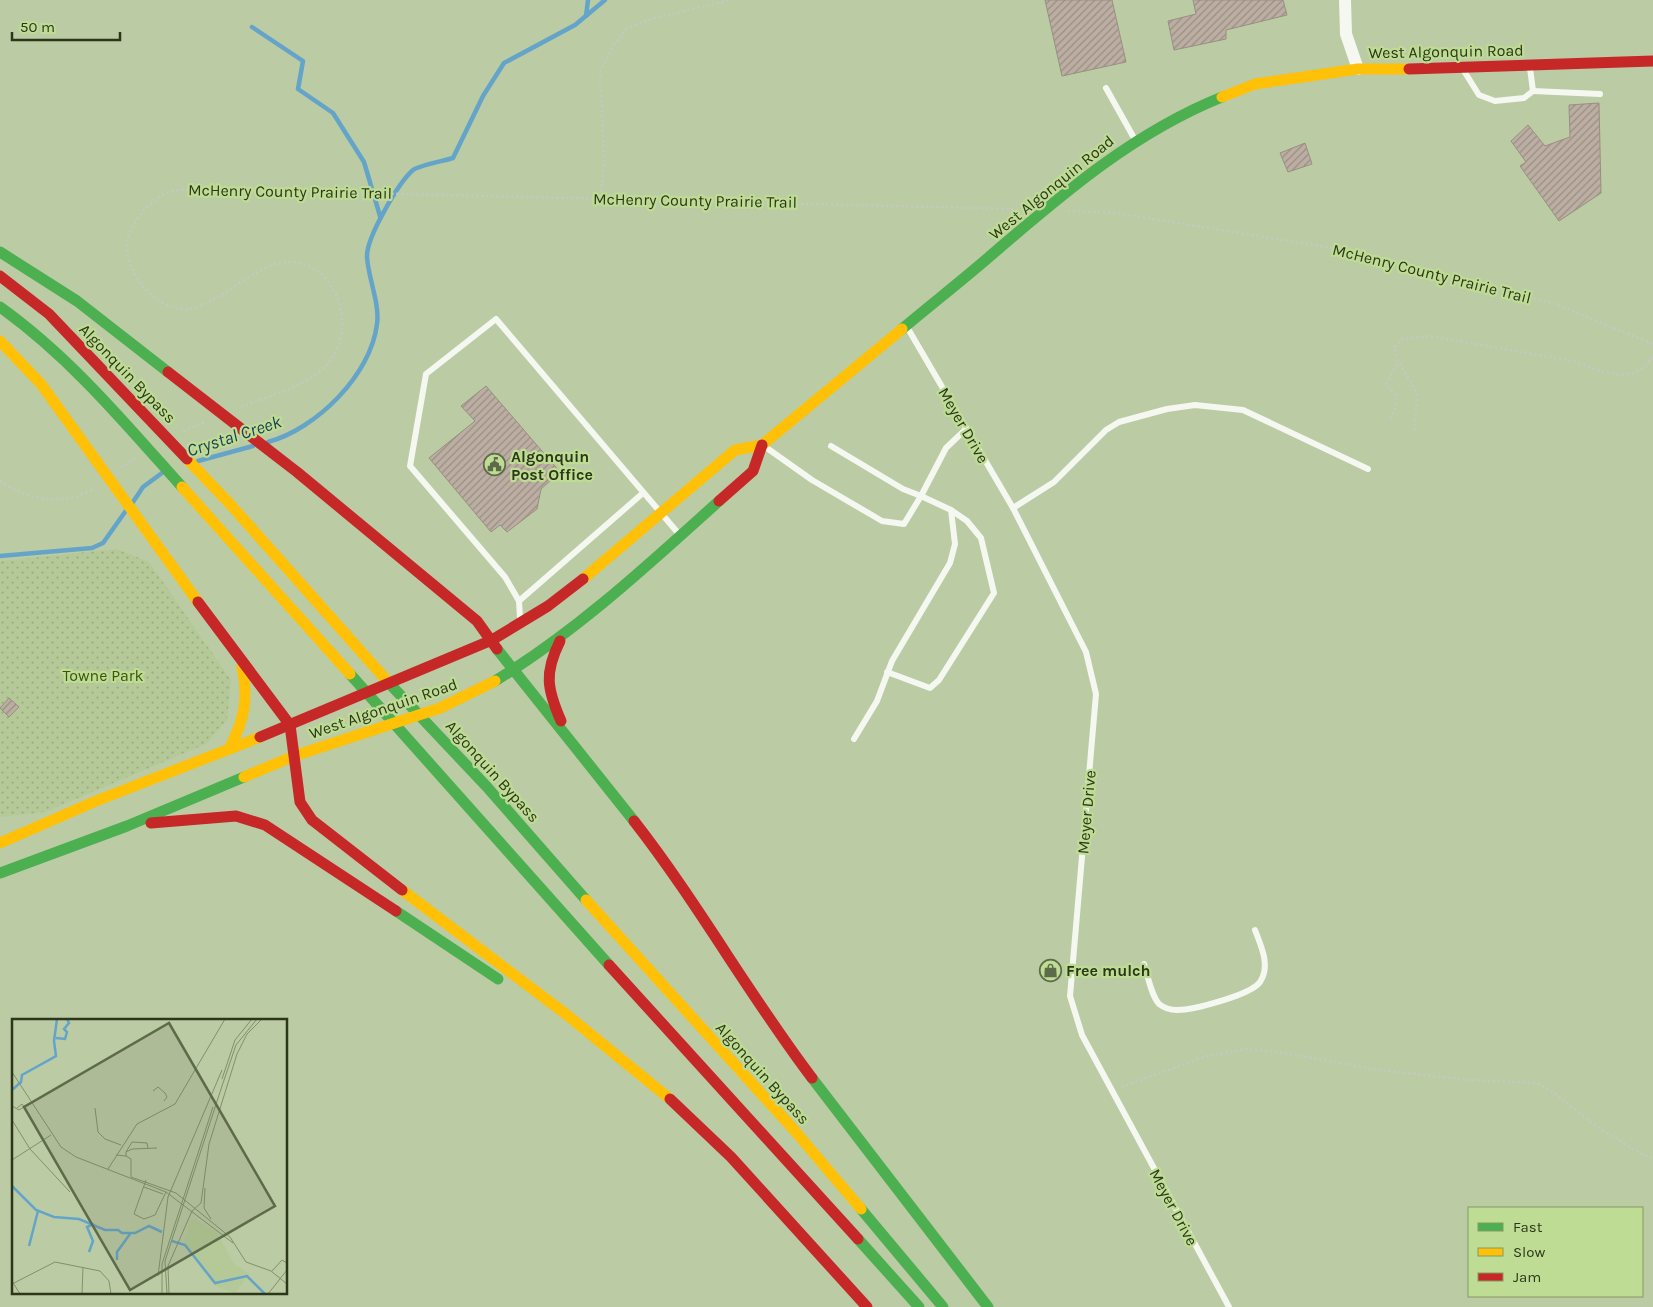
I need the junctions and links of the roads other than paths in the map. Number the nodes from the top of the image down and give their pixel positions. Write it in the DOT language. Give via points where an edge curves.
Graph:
graph roads {
  1 [pos="1345,0"];
  2 [pos="1653,61"];
  3 [pos="1529,65"];
  4 [pos="1462,67"];
  5 [pos="1358,69"];
  6 [pos="1106,88"];
  7 [pos="1533,91"];
  8 [pos="1600,94"];
  9 [pos="1136,141"];
  10 [pos="0,252"];
  11 [pos="0,276"];
  12 [pos="0,307"];
  13 [pos="906,326"];
  14 [pos="0,342"];
  15 [pos="966,429"];
  16 [pos="762,445"];
  17 [pos="832,446"];
  18 [pos="1368,469"];
  19 [pos="643,493"];
  20 [pos="921,496"];
  21 [pos="1013,508"];
  22 [pos="952,510"];
  23 [pos="661,514"];
  24 [pos="681,536"];
  25 [pos="519,601"];
  26 [pos="521,623"];
  27 [pos="564,635"];
  28 [pos="492,640"];
  29 [pos="240,658"];
  30 [pos="512,671"];
  31 [pos="888,672"];
  32 [pos="290,725"];
  33 [pos="854,739"];
  34 [pos="571,744"];
  35 [pos="229,749"];
  36 [pos="294,756"];
  37 [pos="127,826"];
  38 [pos="0,843"];
  39 [pos="0,873"];
  40 [pos="1255,930"];
  41 [pos="1144,964"];
  42 [pos="607,1050"];
  43 [pos="867,1307"];
  44 [pos="919,1307"];
  45 [pos="943,1307"];
  46 [pos="988,1307"];
  47 [pos="1229,1307"];
  1 -- 5 [label="street" via="1346,34"];
  2 -- 3 [label="main road, West Algonquin Road"];
  3 -- 4 [label="main road, West Algonquin Road"];
  3 -- 7 [label="lane"];
  4 -- 5 [label="main road, West Algonquin Road"];
  4 -- 7 [label="lane" via="1479,96 1495,101 1524,98"];
  5 -- 9 [label="main road, West Algonquin Road" via="1255,84 1202,105"];
  6 -- 9 [label="lane"];
  7 -- 8 [label="lane"];
  9 -- 13 [label="main road, West Algonquin Road" via="1038,213"];
  10 -- 28 [label="main road" via="77,301 297,472 477,621"];
  11 -- 45 [label="main road, Algonquin Bypass" via="49,314 229,503 795,1131"];
  12 -- 44 [label="main road" via="57,352 107,403 559,910"];
  13 -- 15 [label="lane, Meyer Drive"];
  13 -- 16 [label="main road, West Algonquin Road"];
  14 -- 29 [label="main road" via="41,384"];
  15 -- 20 [label="lane" via="946,448"];
  15 -- 21 [label="lane, Meyer Drive"];
  16 -- 20 [label="lane" via="812,480 882,521 904,524"];
  16 -- 23 [label="main road, West Algonquin Road" via="735,450"];
  16 -- 24 [label="main road, West Algonquin Road" via="754,471"];
  17 -- 20 [label="lane" via="903,489"];
  18 -- 21 [label="lane" via="1243,410 1195,405 1119,422 1106,430 1054,482"];
  19 -- 23 [label="lane"];
  19 -- 25 [label="lane"];
  19 -- 25 [label="lane" via="496,319 426,374 410,466 505,577"];
  20 -- 22 [label="lane"];
  21 -- 47 [label="lane, Meyer Drive" via="1086,652 1096,694 1070,996 1082,1035"];
  22 -- 31 [label="lane" via="955,544 950,563"];
  22 -- 31 [label="lane" via="981,538 994,593 940,680 930,688"];
  23 -- 24 [label="lane"];
  23 -- 26 [label="main road, West Algonquin Road" via="588,576"];
  24 -- 27 [label="main road, West Algonquin Road"];
  25 -- 26 [label="lane"];
  26 -- 28 [label="main road, West Algonquin Road"];
  27 -- 30 [label="main road, West Algonquin Road"];
  27 -- 34 [label="main road" via="550,659 547,674 552,702"];
  28 -- 30 [label="main road"];
  28 -- 32 [label="main road, West Algonquin Road"];
  29 -- 32 [label="main road"];
  29 -- 35 [label="main road" via="248,692 244,717"];
  30 -- 34 [label="main road"];
  30 -- 36 [label="main road, West Algonquin Road" via="440,708"];
  31 -- 33 [label="lane"];
  32 -- 35 [label="main road, West Algonquin Road"];
  32 -- 36 [label="main road"];
  34 -- 46 [label="main road" via="660,856 785,1042"];
  35 -- 38 [label="main road, West Algonquin Road"];
  36 -- 37 [label="main road, West Algonquin Road"];
  36 -- 42 [label="main road" via="300,802 312,820 567,1015"];
  37 -- 39 [label="main road, West Algonquin Road"];
  37 -- 42 [label="main road" via="210,816 236,816 265,824 564,1026"];
  40 -- 41 [label="lane" via="1264,955 1260,983 1249,991 1196,1008 1167,1009 1159,1003"];
  42 -- 43 [label="main road" via="678,1106 731,1157"];
}
